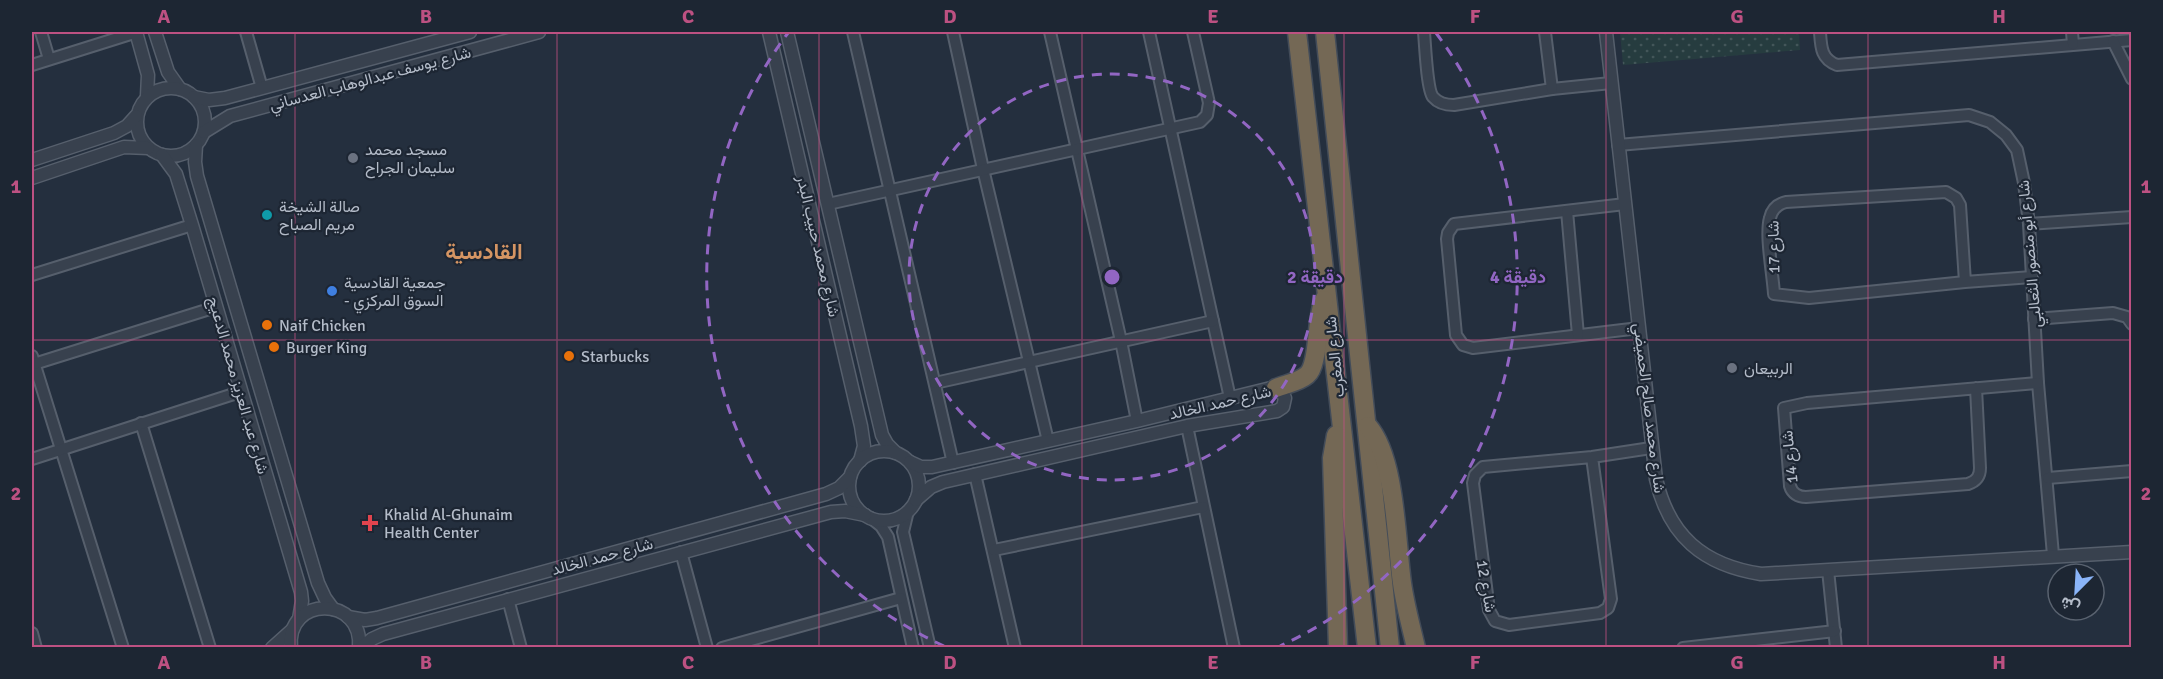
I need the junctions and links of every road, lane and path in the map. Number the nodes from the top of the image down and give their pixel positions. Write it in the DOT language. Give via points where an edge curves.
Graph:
graph roads {
  1 [pos="41,32"];
  2 [pos="136,32"];
  3 [pos="155,32"];
  4 [pos="246,32"];
  5 [pos="470,32"];
  6 [pos="539,32"];
  7 [pos="769,32"];
  8 [pos="787,32"];
  9 [pos="853,32"];
  10 [pos="953,32"];
  11 [pos="1050,32"];
  12 [pos="1149,32"];
  13 [pos="1193,32"];
  14 [pos="1297,32"];
  15 [pos="1326,32"];
  16 [pos="1424,32"];
  17 [pos="1545,32"];
  18 [pos="1606,32"];
  19 [pos="1820,32"];
  20 [pos="2072,32"];
  21 [pos="431,37"];
  22 [pos="2132,40"];
  23 [pos="2114,41"];
  24 [pos="2073,44"];
  25 [pos="49,60"];
  26 [pos="357,63"];
  27 [pos="32,65"];
  28 [pos="332,69"];
  29 [pos="363,79"];
  30 [pos="2132,80"];
  31 [pos="1611,83"];
  32 [pos="336,87"];
  33 [pos="262,88"];
  34 [pos="180,89"];
  35 [pos="1552,89"];
  36 [pos="802,93"];
  37 [pos="147,96"];
  38 [pos="194,97"];
  39 [pos="784,97"];
  40 [pos="807,115"];
  41 [pos="136,116"];
  42 [pos="790,117"];
  43 [pos="1170,129"];
  44 [pos="204,132"];
  45 [pos="196,145"];
  46 [pos="1618,145"];
  47 [pos="147,148"];
  48 [pos="1077,148"];
  49 [pos="162,155"];
  50 [pos="32,160"];
  51 [pos="983,169"];
  52 [pos="32,178"];
  53 [pos="891,191"];
  54 [pos="828,204"];
  55 [pos="1625,204"];
  56 [pos="1567,211"];
  57 [pos="2132,217"];
  58 [pos="2029,224"];
  59 [pos="192,225"];
  60 [pos="32,275"];
  61 [pos="2032,277"];
  62 [pos="1965,282"];
  63 [pos="1327,293"];
  64 [pos="216,307"];
  65 [pos="852,307"];
  66 [pos="833,308"];
  67 [pos="2034,319"];
  68 [pos="1213,321"];
  69 [pos="2132,324"];
  70 [pos="1639,328"];
  71 [pos="858,331"];
  72 [pos="839,333"];
  73 [pos="1578,335"];
  74 [pos="1121,341"];
  75 [pos="33,360"];
  76 [pos="1028,361"];
  77 [pos="935,383"];
  78 [pos="2038,383"];
  79 [pos="1276,388"];
  80 [pos="1976,388"];
  81 [pos="240,392"];
  82 [pos="1230,398"];
  83 [pos="1137,421"];
  84 [pos="879,422"];
  85 [pos="1340,422"];
  86 [pos="141,423"];
  87 [pos="1365,423"];
  88 [pos="861,426"];
  89 [pos="1186,426"];
  90 [pos="1105,428"];
  91 [pos="1082,433"];
  92 [pos="1048,441"];
  93 [pos="1108,444"];
  94 [pos="1651,448"];
  95 [pos="60,449"];
  96 [pos="1085,449"];
  97 [pos="896,453"];
  98 [pos="1592,457"];
  99 [pos="32,459"];
  100 [pos="860,461"];
  101 [pos="910,462"];
  102 [pos="953,463"];
  103 [pos="2132,471"];
  104 [pos="975,474"];
  105 [pos="850,477"];
  106 [pos="2048,478"];
  107 [pos="826,494"];
  108 [pos="916,500"];
  109 [pos="1203,507"];
  110 [pos="908,511"];
  111 [pos="831,512"];
  112 [pos="868,516"];
  113 [pos="906,544"];
  114 [pos="890,546"];
  115 [pos="994,550"];
  116 [pos="681,552"];
  117 [pos="2132,552"];
  118 [pos="2054,555"];
  119 [pos="597,557"];
  120 [pos="577,563"];
  121 [pos="1828,570"];
  122 [pos="602,574"];
  123 [pos="581,580"];
  124 [pos="318,583"];
  125 [pos="299,589"];
  126 [pos="901,598"];
  127 [pos="508,599"];
  128 [pos="333,609"];
  129 [pos="348,617"];
  130 [pos="299,619"];
  131 [pos="292,630"];
  132 [pos="1835,631"];
  133 [pos="32,633"];
  134 [pos="36,648"];
  135 [pos="123,648"];
  136 [pos="210,648"];
  137 [pos="273,648"];
  138 [pos="291,648"];
  139 [pos="360,648"];
  140 [pos="521,648"];
  141 [pos="707,648"];
  142 [pos="722,648"];
  143 [pos="913,648"];
  144 [pos="930,648"];
  145 [pos="1015,648"];
  146 [pos="1234,648"];
  147 [pos="1338,648"];
  148 [pos="1366,648"];
  149 [pos="1389,648"];
  150 [pos="1416,648"];
  151 [pos="1683,648"];
  152 [pos="1836,648"];
  1 -- 25 [label="street"];
  2 -- 25 [label="street"];
  2 -- 37 [label="street" via="148,75"];
  3 -- 34 [label="street" via="168,72"];
  4 -- 33 [label="street"];
  5 -- 21 [label="street, شارع يوسف عبدالوهاب العدساني"];
  6 -- 29 [label="street, شارع يوسف عبدالوهاب العدساني"];
  7 -- 39 [label="street, شارع محمد حبيب البدر"];
  8 -- 36 [label="street, شارع محمد حبيب البدر"];
  9 -- 53 [label="street"];
  10 -- 51 [label="street"];
  11 -- 48 [label="street"];
  12 -- 43 [label="street"];
  13 -- 43 [label="street" via="1208,112 1200,122"];
  14 -- 63 [label="highway, شارع المغرب"];
  15 -- 87 [label="highway, شارع المغرب"];
  16 -- 35 [label="street" via="1430,93 1441,103 1454,105"];
  17 -- 35 [label="street"];
  18 -- 31 [label="street, شارع محمد صالح الحميضي"];
  19 -- 24 [label="street" via="1821,51 1837,65"];
  20 -- 24 [label="street"];
  21 -- 26 [label="street, شارع يوسف عبدالوهاب العدساني"];
  22 -- 23 [label="street"];
  23 -- 24 [label="street"];
  23 -- 30 [label="street"];
  25 -- 27 [label="street"];
  26 -- 28 [label="street, شارع يوسف عبدالوهاب العدساني"];
  26 -- 29 [label="street" via="356,72"];
  28 -- 32 [label="street" via="341,81"];
  28 -- 33 [label="street, شارع يوسف عبدالوهاب العدساني"];
  29 -- 32 [label="street, شارع يوسف عبدالوهاب العدساني"];
  31 -- 35 [label="street"];
  31 -- 46 [label="street, شارع محمد صالح الحميضي"];
  32 -- 44 [label="street, شارع يوسف عبدالوهاب العدساني" via="230,116"];
  33 -- 38 [label="street, شارع يوسف عبدالوهاب العدساني" via="220,99"];
  34 -- 37 [label="street" via="163,88"];
  34 -- 38 [label="street"];
  36 -- 39 [label="street"];
  36 -- 40 [label="street, شارع محمد حبيب البدر"];
  37 -- 41 [label="street"];
  38 -- 44 [label="street" via="204,113"];
  39 -- 42 [label="street, شارع محمد حبيب البدر"];
  40 -- 42 [label="street" via="801,111"];
  40 -- 54 [label="street, شارع محمد حبيب البدر"];
  41 -- 47 [label="street" via="138,133"];
  41 -- 50 [label="street" via="114,133"];
  42 -- 66 [label="street, شارع محمد حبيب البدر"];
  43 -- 48 [label="street"];
  43 -- 68 [label="street"];
  44 -- 45 [label="street"];
  45 -- 49 [label="street" via="180,155"];
  45 -- 124 [label="street, شارع عبد العزيز محمد الدعيج" via="197,176"];
  46 -- 55 [label="street, شارع محمد صالح الحميضي"];
  46 -- 58 [label="street, شارع أبو منصور الثعالبي" via="1969,115 1990,122 2017,150"];
  47 -- 49 [label="street"];
  47 -- 52 [label="street" via="124,147"];
  48 -- 51 [label="street"];
  48 -- 74 [label="street"];
  49 -- 59 [label="street, شارع عبد العزيز محمد الدعيج" via="176,174"];
  51 -- 53 [label="street"];
  51 -- 76 [label="street"];
  53 -- 54 [label="street"];
  53 -- 77 [label="street"];
  54 -- 65 [label="street, شارع محمد حبيب البدر"];
  55 -- 56 [label="street"];
  55 -- 70 [label="street, شارع محمد صالح الحميضي"];
  56 -- 73 [label="street"];
  56 -- 73 [label="street" via="1461,222 1452,226 1447,239 1456,335 1462,345 1473,348"];
  57 -- 58 [label="street"];
  58 -- 61 [label="street, شارع أبو منصور الثعالبي"];
  59 -- 60 [label="street"];
  59 -- 64 [label="street, شارع عبد العزيز محمد الدعيج"];
  61 -- 62 [label="street, شارع 17"];
  61 -- 67 [label="street, شارع أبو منصور الثعالبي"];
  62 -- 62 [label="street, شارع 17" via="1960,205 1946,192 1786,202 1777,206 1770,217 1774,294 1809,298"];
  63 -- 79 [label="highway" via="1318,320 1313,368 1307,376"];
  63 -- 85 [label="highway, شارع المغرب"];
  64 -- 75 [label="street"];
  64 -- 81 [label="street, شارع عبد العزيز محمد الدعيج"];
  65 -- 66 [label="street" via="839,312"];
  65 -- 71 [label="street, شارع محمد حبيب البدر"];
  66 -- 72 [label="street, شارع محمد حبيب البدر"];
  67 -- 69 [label="street" via="2113,313 2127,317"];
  67 -- 78 [label="street, شارع أبو منصور الثعالبي"];
  68 -- 74 [label="street"];
  68 -- 82 [label="street"];
  70 -- 73 [label="street"];
  70 -- 94 [label="street, شارع محمد صالح الحميضي"];
  71 -- 72 [label="street" via="852,326"];
  71 -- 84 [label="street, شارع محمد حبيب البدر"];
  72 -- 88 [label="street, شارع محمد حبيب البدر"];
  74 -- 76 [label="street"];
  74 -- 83 [label="street"];
  75 -- 95 [label="street"];
  76 -- 77 [label="street"];
  76 -- 92 [label="street"];
  77 -- 102 [label="street"];
  78 -- 80 [label="street, شارع 14"];
  78 -- 106 [label="street, شارع أبو منصور الثعالبي"];
  79 -- 82 [label="street, شارع حمد الخالد"];
  79 -- 89 [label="street, شارع حمد الخالد" via="1285,398 1280,410"];
  80 -- 80 [label="street, شارع 14" via="1980,468 1975,482 1806,497 1792,491 1784,408"];
  81 -- 86 [label="street"];
  81 -- 125 [label="street, شارع عبد العزيز محمد الدعيج"];
  82 -- 83 [label="street, شارع حمد الخالد"];
  83 -- 90 [label="street, شارع حمد الخالد"];
  84 -- 88 [label="street" via="874,428"];
  84 -- 97 [label="street, شارع محمد حبيب البدر" via="884,439"];
  85 -- 147 [label="highway" via="1332,458"];
  85 -- 148 [label="highway, شارع المغرب"];
  86 -- 95 [label="street"];
  86 -- 136 [label="street"];
  87 -- 149 [label="highway, شارع المغرب"];
  87 -- 150 [label="highway" via="1386,460 1403,586"];
  88 -- 100 [label="street, شارع محمد حبيب البدر" via="864,446"];
  89 -- 93 [label="street, شارع حمد الخالد"];
  89 -- 109 [label="street"];
  90 -- 91 [label="street, شارع حمد الخالد"];
  90 -- 93 [label="street" via="1102,438"];
  91 -- 92 [label="street, شارع حمد الخالد"];
  91 -- 96 [label="street" via="1088,438"];
  92 -- 102 [label="street, شارع حمد الخالد"];
  93 -- 96 [label="street, شارع حمد الخالد"];
  94 -- 98 [label="street, شارع 12"];
  94 -- 121 [label="street, شارع محمد صالح الحميضي" via="1662,504 1677,530 1698,551 1732,568 1761,574"];
  95 -- 99 [label="street"];
  95 -- 135 [label="street"];
  96 -- 104 [label="street, شارع حمد الخالد"];
  97 -- 100 [label="street" via="877,452"];
  97 -- 101 [label="street"];
  98 -- 98 [label="street, شارع 12" via="1611,599 1608,608 1600,613 1521,624 1495,621 1489,610 1475,475 1483,467"];
  100 -- 105 [label="street"];
  101 -- 102 [label="street, شارع حمد الخالد" via="927,468"];
  101 -- 108 [label="street" via="919,483"];
  103 -- 106 [label="street"];
  104 -- 108 [label="street, شارع حمد الخالد" via="938,483"];
  104 -- 115 [label="street"];
  105 -- 107 [label="street, شارع حمد الخالد"];
  105 -- 112 [label="street" via="852,499"];
  106 -- 118 [label="street, شارع أبو منصور الثعالبي"];
  107 -- 111 [label="street" via="834,502"];
  107 -- 119 [label="street, شارع حمد الخالد"];
  108 -- 110 [label="street"];
  109 -- 115 [label="street"];
  109 -- 146 [label="street"];
  110 -- 112 [label="street" via="890,520"];
  110 -- 113 [label="street"];
  111 -- 112 [label="street, شارع حمد الخالد"];
  111 -- 116 [label="street, شارع حمد الخالد"];
  112 -- 114 [label="street" via="886,533"];
  113 -- 114 [label="street" via="897,540"];
  113 -- 144 [label="street"];
  114 -- 126 [label="street"];
  115 -- 145 [label="street"];
  116 -- 122 [label="street, شارع حمد الخالد"];
  116 -- 141 [label="street"];
  117 -- 118 [label="street, شارع محمد صالح الحميضي"];
  118 -- 121 [label="street, شارع محمد صالح الحميضي"];
  119 -- 120 [label="street, شارع حمد الخالد"];
  119 -- 122 [label="street" via="595,571"];
  120 -- 123 [label="street" via="583,567"];
  120 -- 129 [label="street, شارع حمد الخالد" via="377,618"];
  121 -- 132 [label="street"];
  122 -- 123 [label="street, شارع حمد الخالد"];
  123 -- 127 [label="street, شارع حمد الخالد"];
  124 -- 125 [label="street" via="314,589"];
  124 -- 128 [label="street, شارع عبد العزيز محمد الدعيج"];
  125 -- 130 [label="street, شارع عبد العزيز محمد الدعيج"];
  126 -- 142 [label="street"];
  126 -- 143 [label="street"];
  127 -- 139 [label="street, شارع حمد الخالد" via="383,634"];
  127 -- 140 [label="street"];
  128 -- 129 [label="street"];
  128 -- 130 [label="street" via="315,609"];
  129 -- 139 [label="street" via="357,630"];
  130 -- 131 [label="street"];
  131 -- 137 [label="street"];
  131 -- 138 [label="street"];
  132 -- 151 [label="street"];
  132 -- 152 [label="street"];
  133 -- 134 [label="street"];
}
